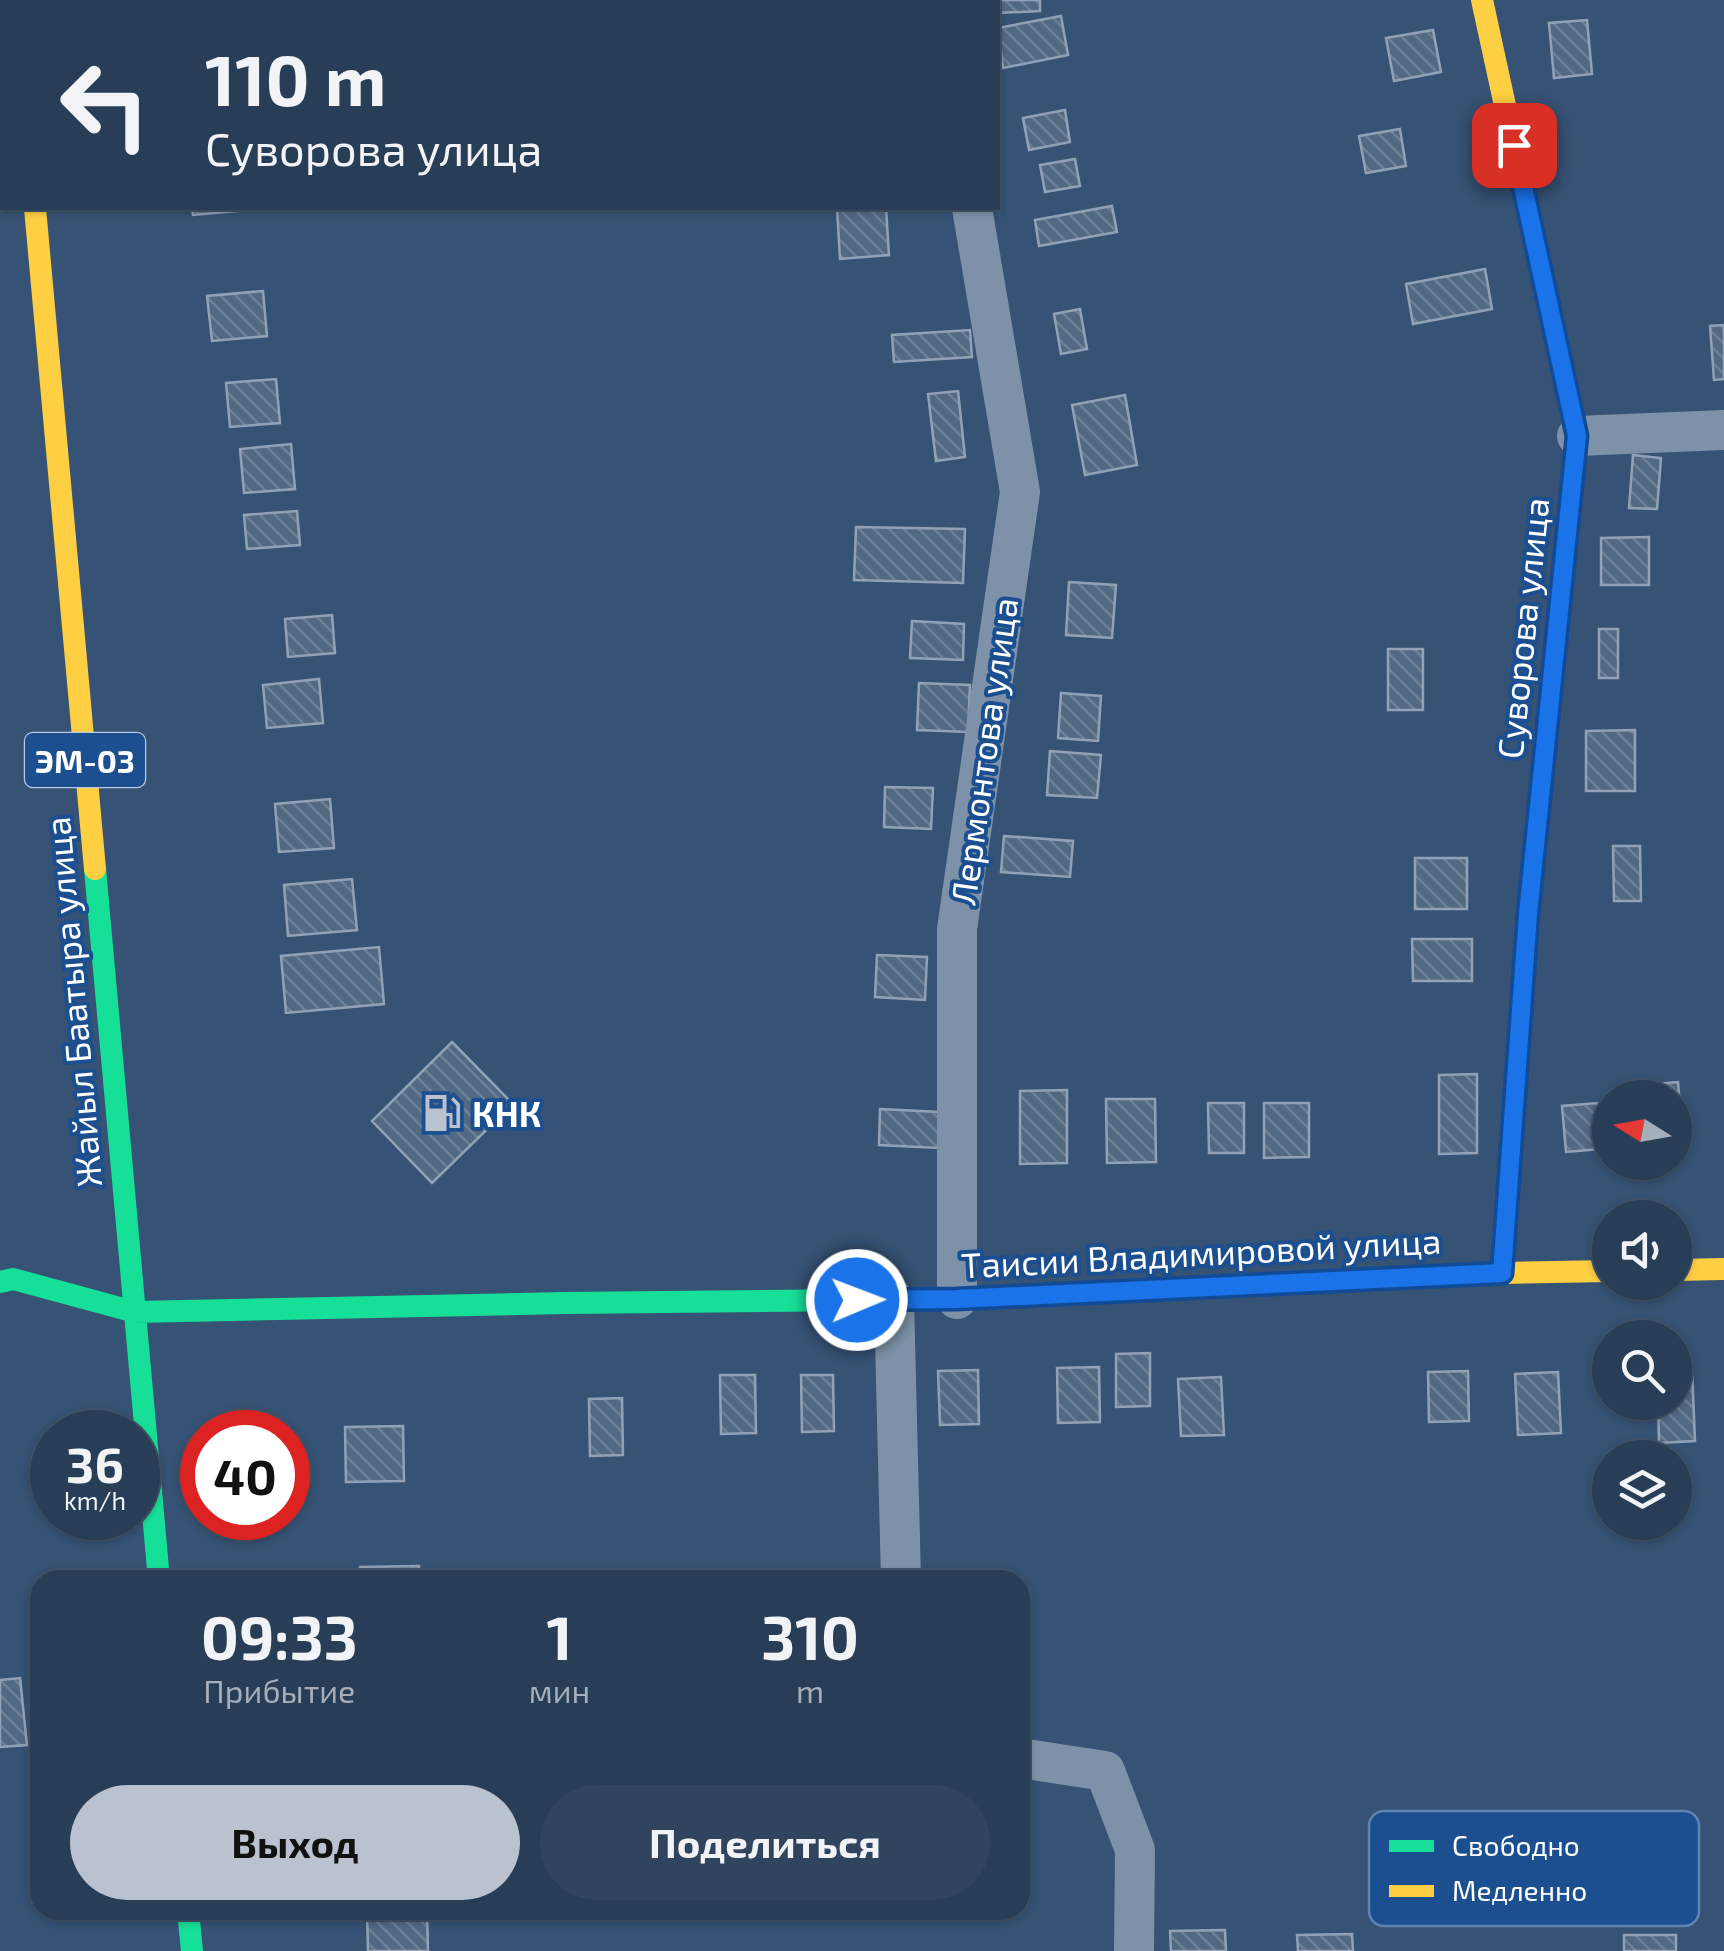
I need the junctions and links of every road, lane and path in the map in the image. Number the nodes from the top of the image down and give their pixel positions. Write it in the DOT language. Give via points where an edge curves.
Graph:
graph roads {
  1 [pos="1482,0"];
  2 [pos="35,210"];
  3 [pos="972,210"];
  4 [pos="1724,430"];
  5 [pos="1577,436"];
  6 [pos="1724,1269"];
  7 [pos="1692,1270"];
  8 [pos="1592,1271"];
  9 [pos="1502,1273"];
  10 [pos="0,1282"];
  11 [pos="957,1299"];
  12 [pos="894,1300"];
  13 [pos="135,1312"];
  14 [pos="158,1570"];
  15 [pos="900,1570"];
  16 [pos="1030,1760"];
  17 [pos="189,1920"];
  18 [pos="192,1951"];
  19 [pos="1134,1951"];
  1 -- 5 [label="main road, Суворова улица"];
  2 -- 13 [label="main road, Жайыл Баатыра улица / ЭМ-03"];
  3 -- 11 [label="street, Лермонтова улица" via="1020,492 957,929"];
  4 -- 5 [label="street"];
  5 -- 9 [label="main road, Суворова улица" via="1528,914"];
  6 -- 7 [label="main road"];
  8 -- 9 [label="main road, Таисии Владимировой улица"];
  9 -- 11 [label="main road, Таисии Владимировой улица"];
  10 -- 13 [label="main road" via="12,1279"];
  11 -- 12 [label="main road, Таисии Владимировой улица"];
  12 -- 13 [label="main road, Таисии Владимировой улица"];
  12 -- 15 [label="street"];
  13 -- 14 [label="main road, ЭМ-03"];
  16 -- 19 [label="street" via="1104,1771 1134,1850"];
  17 -- 18 [label="main road"];
}
